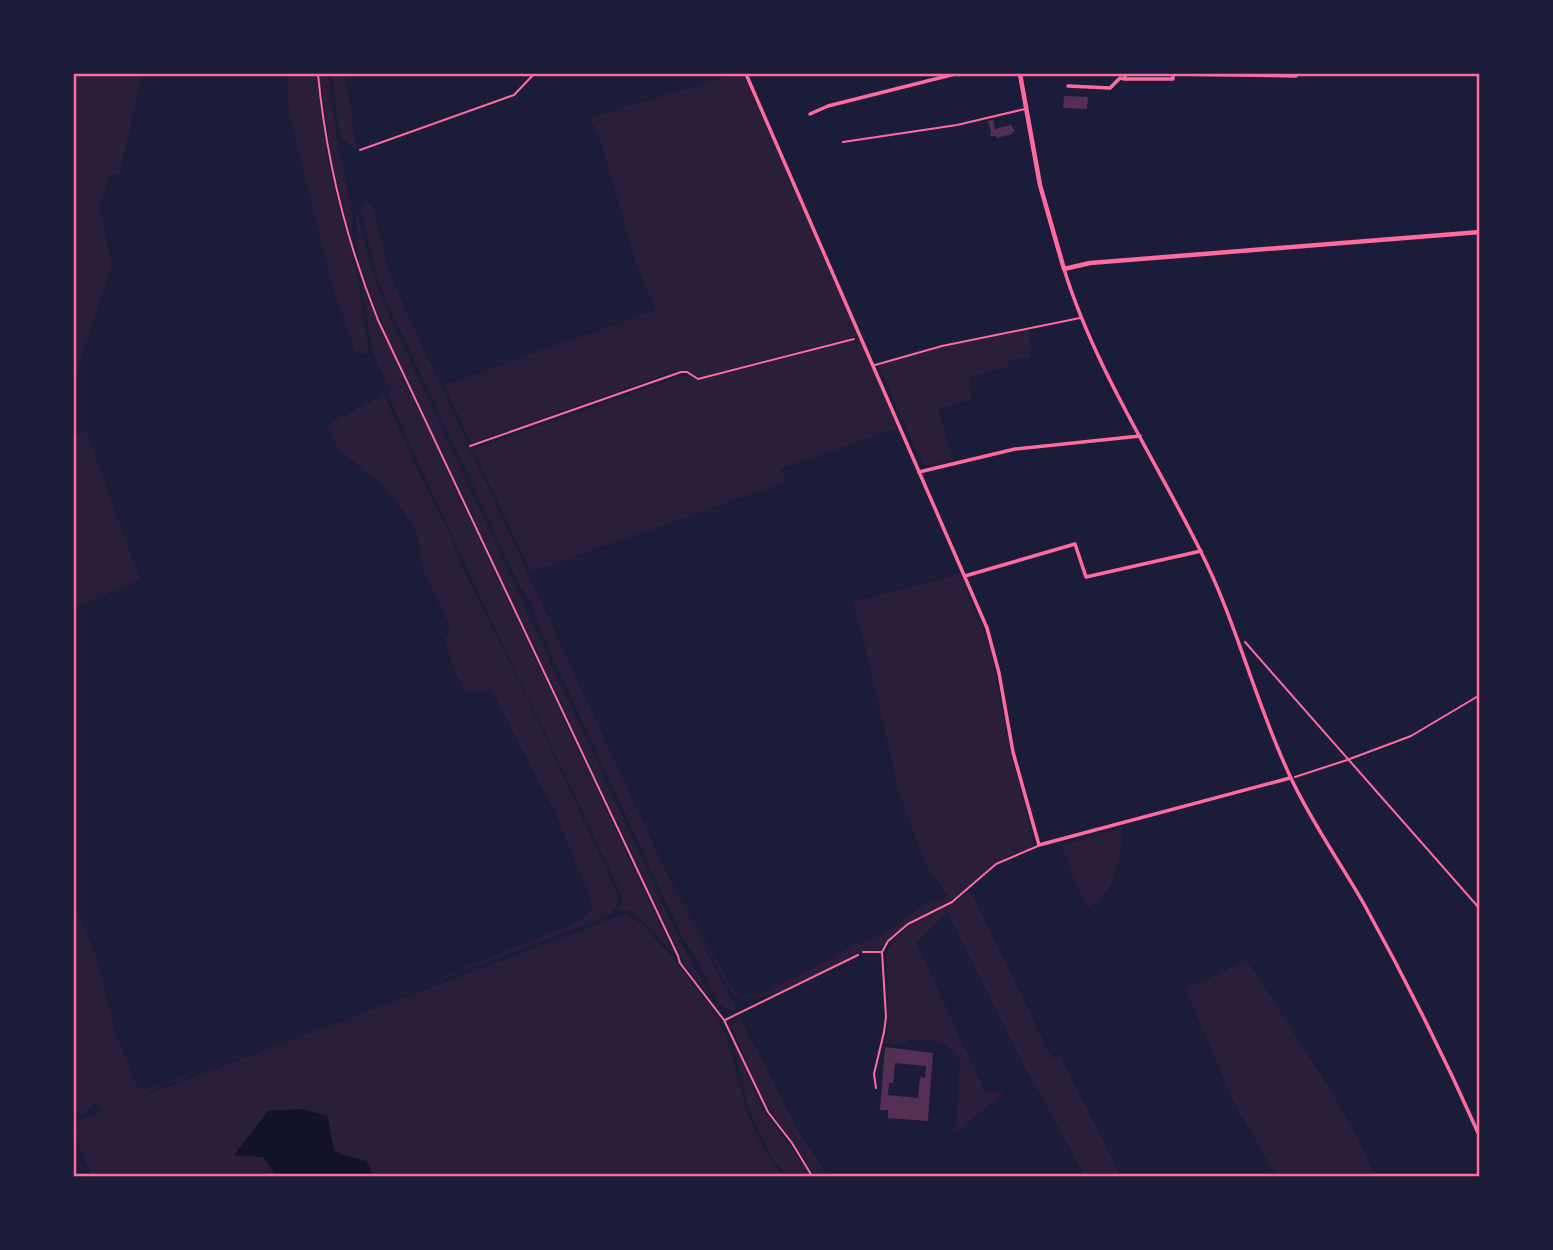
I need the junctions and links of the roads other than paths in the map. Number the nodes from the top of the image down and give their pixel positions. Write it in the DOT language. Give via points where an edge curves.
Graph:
graph roads {
  1 [pos="747,74"];
  2 [pos="955,74"];
  3 [pos="1020,74"];
  4 [pos="1173,74"];
  5 [pos="1296,74"];
  6 [pos="1248,75"];
  7 [pos="1125,76"];
  8 [pos="1068,86"];
  9 [pos="1026,109"];
  10 [pos="810,114"];
  11 [pos="843,142"];
  12 [pos="1479,232"];
  13 [pos="1064,269"];
  14 [pos="1080,317"];
  15 [pos="875,365"];
  16 [pos="1140,436"];
  17 [pos="919,472"];
  18 [pos="1201,551"];
  19 [pos="965,576"];
  20 [pos="1290,778"];
  21 [pos="1039,845"];
  22 [pos="863,952"];
  23 [pos="882,952"];
  24 [pos="876,1088"];
  25 [pos="1479,1137"];
  1 -- 15 [label="street"];
  2 -- 10 [label="street"];
  3 -- 9 [label="street"];
  4 -- 6 [label="street"];
  4 -- 7 [label="street" via="1173,79"];
  5 -- 6 [label="street"];
  7 -- 8 [label="street" via="1110,88"];
  9 -- 11 [label="lane" via="957,125"];
  9 -- 13 [label="street" via="1040,185"];
  12 -- 13 [label="street"];
  13 -- 14 [label="street"];
  14 -- 15 [label="lane"];
  14 -- 16 [label="street"];
  15 -- 17 [label="street"];
  16 -- 17 [label="street" via="1015,449"];
  16 -- 18 [label="street"];
  17 -- 19 [label="street"];
  18 -- 19 [label="street" via="1086,577 1075,544"];
  18 -- 20 [label="street"];
  19 -- 21 [label="street" via="993,647 1013,752"];
  20 -- 21 [label="street"];
  20 -- 25 [label="street" via="1366,907"];
  21 -- 23 [label="lane" via="996,864 952,901 908,924"];
  22 -- 23 [label="lane"];
  23 -- 24 [label="lane" via="886,1017 874,1074"];
}
